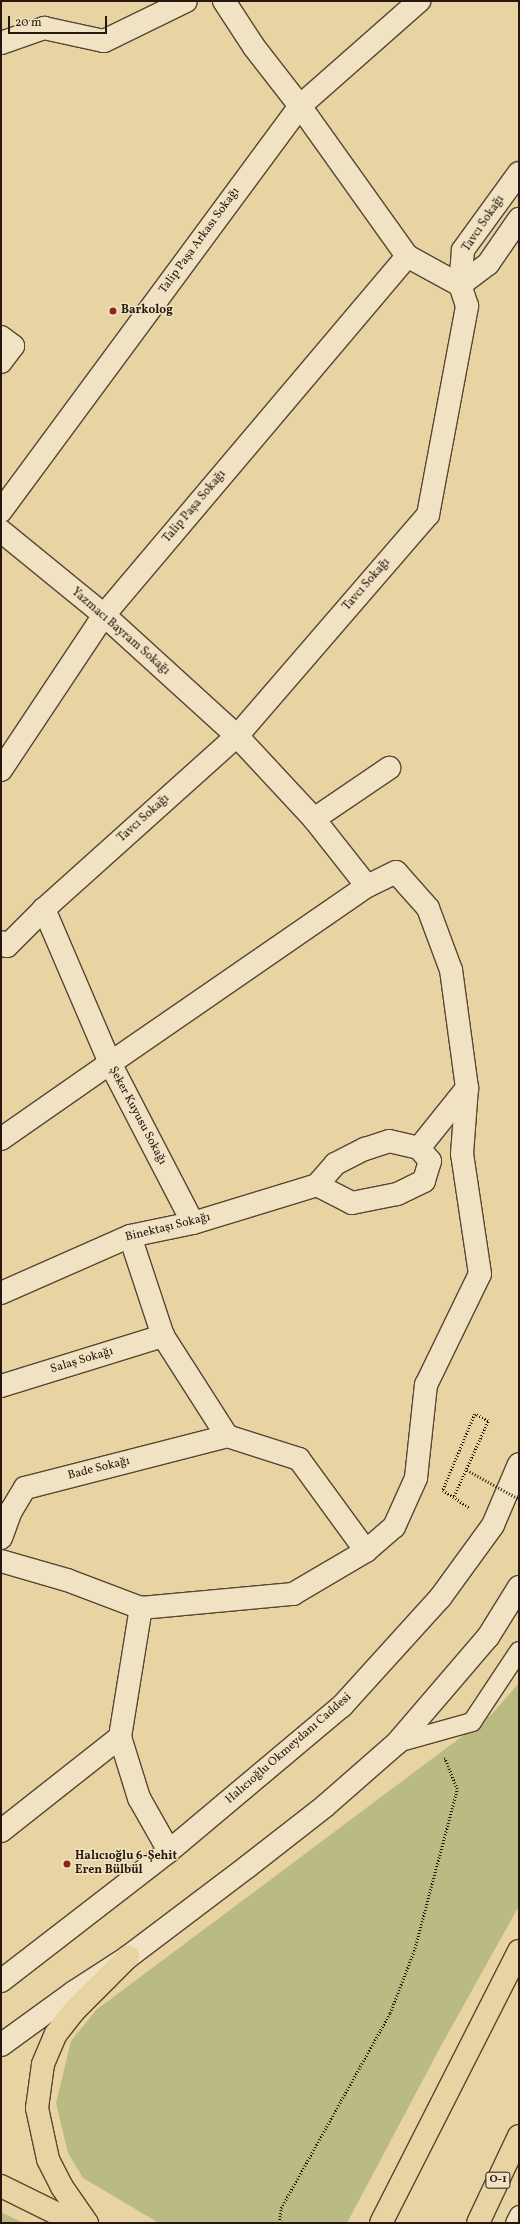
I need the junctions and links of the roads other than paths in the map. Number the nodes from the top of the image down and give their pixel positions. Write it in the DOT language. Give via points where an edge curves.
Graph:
graph roads {
  1 [pos="186,1"];
  2 [pos="224,1"];
  3 [pos="419,1"];
  4 [pos="1,43"];
  5 [pos="300,106"];
  6 [pos="519,173"];
  7 [pos="519,219"];
  8 [pos="407,256"];
  9 [pos="460,285"];
  10 [pos="1,337"];
  11 [pos="1,362"];
  12 [pos="1,511"];
  13 [pos="1,531"];
  14 [pos="104,615"];
  15 [pos="237,736"];
  16 [pos="389,768"];
  17 [pos="1,770"];
  18 [pos="314,819"];
  19 [pos="367,886"];
  20 [pos="44,909"];
  21 [pos="1,942"];
  22 [pos="110,1062"];
  23 [pos="467,1088"];
  24 [pos="1,1139"];
  25 [pos="418,1148"];
  26 [pos="317,1185"];
  27 [pos="193,1222"];
  28 [pos="130,1236"];
  29 [pos="1,1293"];
  30 [pos="163,1336"];
  31 [pos="1,1386"];
  32 [pos="227,1436"];
  33 [pos="519,1464"];
  34 [pos="1,1538"];
  35 [pos="366,1551"];
  36 [pos="1,1561"];
  37 [pos="519,1587"];
  38 [pos="141,1608"];
  39 [pos="519,1651"];
  40 [pos="120,1737"];
  41 [pos="397,1743"];
  42 [pos="1,1831"];
  43 [pos="169,1850"];
  44 [pos="519,1951"];
  45 [pos="128,1957"];
  46 [pos="1,1981"];
  47 [pos="1,2045"];
  48 [pos="519,2136"];
  49 [pos="1,2186"];
  50 [pos="519,2216"];
  51 [pos="76,2223"];
  52 [pos="87,2223"];
  53 [pos="381,2223"];
  54 [pos="478,2223"];
  55 [pos="515,2223"];
  1 -- 4 [label="street" via="104,41 44,28"];
  2 -- 5 [label="street" via="254,47"];
  3 -- 5 [label="street, Talip Paşa Arkası Sokağı"];
  5 -- 8 [label="street"];
  5 -- 12 [label="street, Talip Paşa Arkası Sokağı"];
  6 -- 9 [label="street, Tavcı Sokağı" via="463,250"];
  7 -- 9 [label="street" via="488,264"];
  8 -- 9 [label="street"];
  8 -- 14 [label="street, Talip Paşa Sokağı"];
  9 -- 15 [label="street, Tavcı Sokağı" via="467,306 428,515"];
  10 -- 11 [label="street" via="13,346"];
  13 -- 14 [label="street, Yazmacı Bayram Sokağı"];
  14 -- 15 [label="street, Yazmacı Bayram Sokağı"];
  14 -- 17 [label="street, Talip Paşa Sokağı"];
  15 -- 18 [label="street, Yazmacı Bayram Sokağı"];
  15 -- 20 [label="street, Tavcı Sokağı"];
  16 -- 18 [label="street"];
  18 -- 19 [label="street, Yazmacı Bayram Sokağı"];
  19 -- 22 [label="street"];
  19 -- 23 [label="street" via="396,872 428,908 451,970"];
  20 -- 21 [label="street, Tavcı Sokağı" via="7,946"];
  20 -- 22 [label="street"];
  22 -- 24 [label="street, Şeker Kuyusu Sokağı"];
  22 -- 27 [label="street, Şeker Kuyusu Sokağı"];
  23 -- 25 [label="street"];
  23 -- 35 [label="street" via="462,1154 480,1274 426,1385 416,1478 394,1527"];
  25 -- 26 [label="street" via="389,1141 365,1149 335,1164"];
  25 -- 26 [label="street" via="430,1161 424,1180 397,1194 352,1203"];
  26 -- 27 [label="street, Binektaşı Sokağı"];
  27 -- 28 [label="street, Binektaşı Sokağı"];
  28 -- 29 [label="street, Binektaşı Sokağı"];
  28 -- 30 [label="street"];
  30 -- 31 [label="street, Salaş Sokağı"];
  30 -- 32 [label="street"];
  32 -- 34 [label="street, Bade Sokağı" via="25,1488 11,1511"];
  32 -- 35 [label="street" via="299,1460"];
  33 -- 43 [label="street, Halıcıoğlu Okmeydanı Caddesi" via="493,1525 440,1598 342,1706"];
  35 -- 38 [label="street" via="294,1594"];
  36 -- 38 [label="street" via="67,1580"];
  37 -- 41 [label="street" via="488,1637"];
  38 -- 40 [label="street"];
  39 -- 41 [label="lane" via="472,1722"];
  40 -- 42 [label="street"];
  40 -- 43 [label="street" via="139,1798"];
  41 -- 45 [label="street" via="319,1810"];
  43 -- 46 [label="street, Halıcıoğlu Okmeydanı Caddesi"];
  44 -- 53 [label="highway"];
  45 -- 47 [label="street"];
  45 -- 52 [label="highway" via="73,2012 56,2034 42,2064 38,2108 48,2160 62,2187"];
  48 -- 54 [label="highway, O-1"];
  49 -- 51 [label="highway"];
  50 -- 55 [label="lane"];
}
